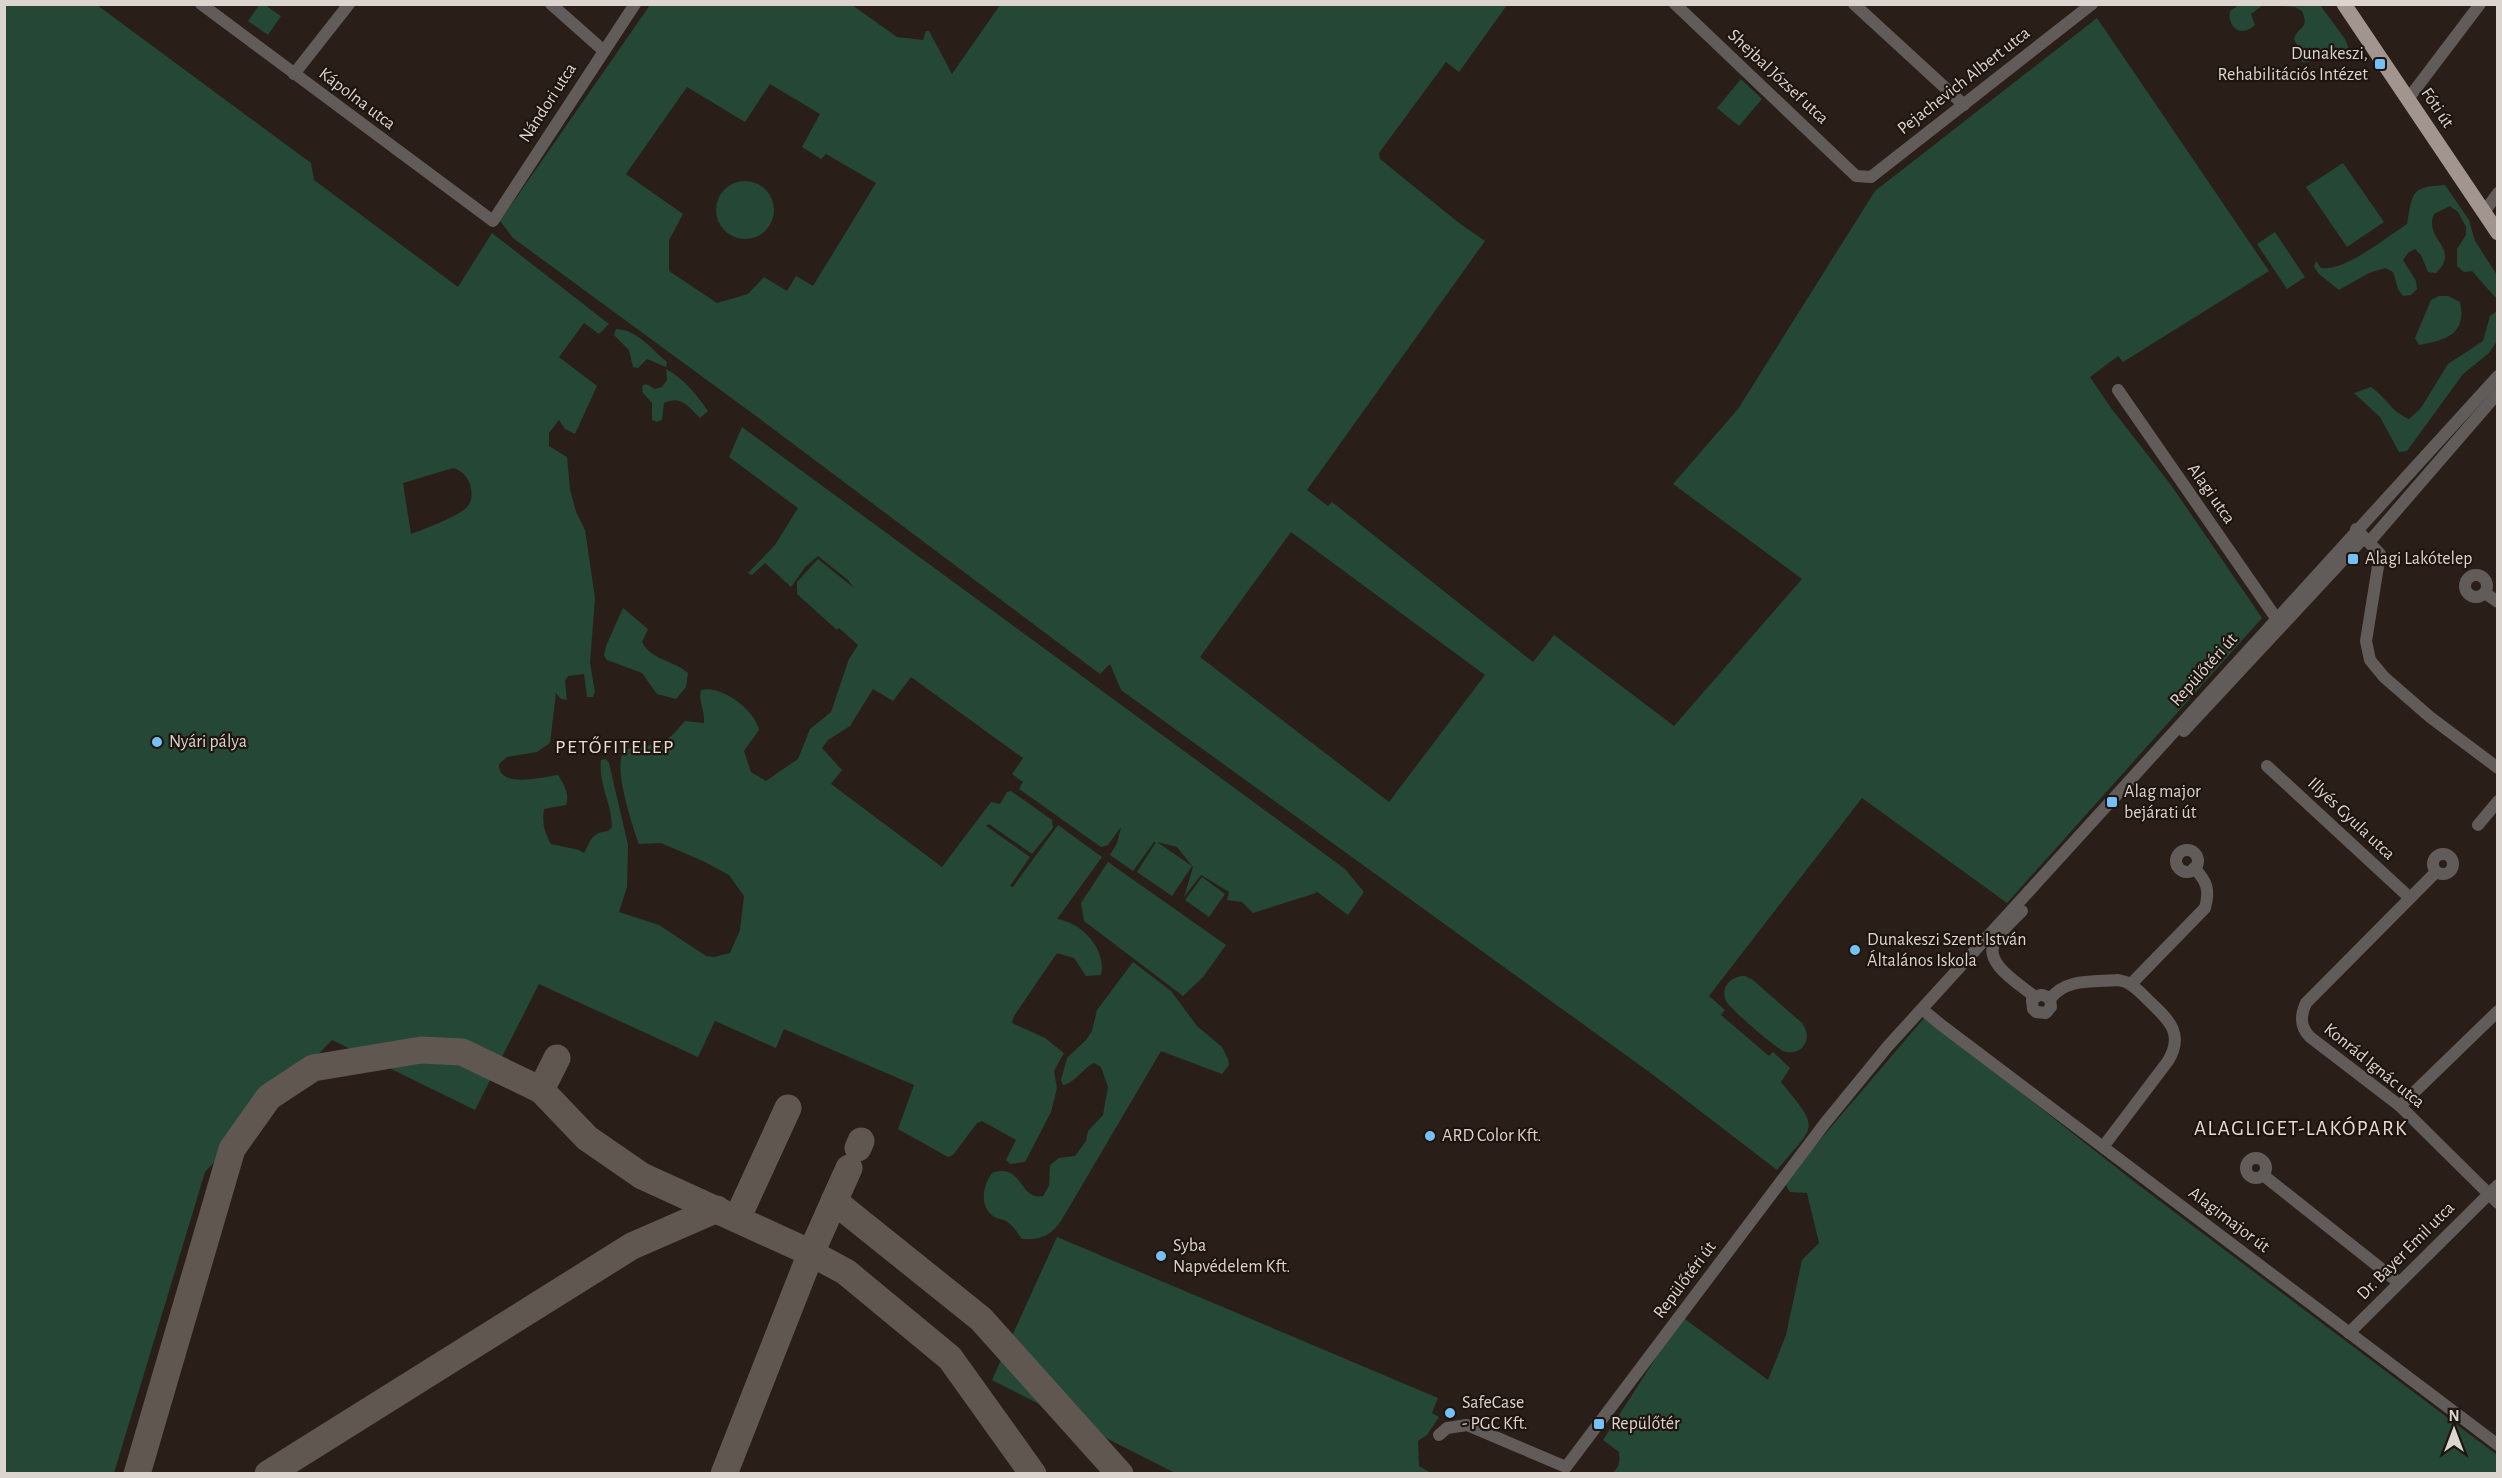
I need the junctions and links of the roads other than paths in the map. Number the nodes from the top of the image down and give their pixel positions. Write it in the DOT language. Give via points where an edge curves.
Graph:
graph roads {
  1 [pos="201,4"];
  2 [pos="349,4"];
  3 [pos="551,4"];
  4 [pos="635,4"];
  5 [pos="1675,4"];
  6 [pos="1854,4"];
  7 [pos="2069,4"];
  8 [pos="2092,4"];
  9 [pos="2344,4"];
  10 [pos="2480,4"];
  11 [pos="2080,14"];
  12 [pos="604,51"];
  13 [pos="294,74"];
  14 [pos="2408,99"];
  15 [pos="1964,105"];
  16 [pos="1856,176"];
  17 [pos="2498,193"];
  18 [pos="2484,212"];
  19 [pos="493,221"];
  20 [pos="2498,233"];
  21 [pos="2498,376"];
  22 [pos="2118,390"];
  23 [pos="2498,393"];
  24 [pos="2356,529"];
  25 [pos="2365,542"];
  26 [pos="2485,593"];
  27 [pos="2498,602"];
  28 [pos="2276,618"];
  29 [pos="2266,766"];
  30 [pos="2498,768"];
  31 [pos="2498,801"];
  32 [pos="2478,825"];
  33 [pos="2194,868"];
  34 [pos="2436,872"];
  35 [pos="2410,898"];
  36 [pos="2132,984"];
  37 [pos="1939,990"];
  38 [pos="1922,1009"];
  39 [pos="2498,1011"];
  40 [pos="1940,1024"];
  41 [pos="2400,1106"];
  42 [pos="2103,1148"];
  43 [pos="2263,1175"];
  44 [pos="2494,1194"];
  45 [pos="2398,1282"];
  46 [pos="2349,1333"];
  47 [pos="1439,1435"];
  48 [pos="2498,1445"];
  1 -- 13 [label="street, Kápolna utca"];
  2 -- 13 [label="street"];
  3 -- 12 [label="street"];
  4 -- 12 [label="street, Nándori utca"];
  5 -- 16 [label="street, Shejbal József utca"];
  6 -- 15 [label="street"];
  7 -- 11 [label="street"];
  8 -- 11 [label="street, Pejachevich Albert utca"];
  9 -- 14 [label="main road, Fóti út"];
  10 -- 14 [label="street"];
  11 -- 15 [label="street, Pejachevich Albert utca"];
  12 -- 19 [label="street, Nándori utca"];
  13 -- 19 [label="street, Kápolna utca"];
  14 -- 18 [label="main road, Fóti út"];
  15 -- 16 [label="street, Pejachevich Albert utca" via="1871,177"];
  17 -- 18 [label="street"];
  18 -- 20 [label="main road, Fóti út"];
  21 -- 24 [label="street, Repülőtéri út"];
  22 -- 28 [label="street, Alagi utca"];
  23 -- 25 [label="street"];
  24 -- 25 [label="street"];
  24 -- 28 [label="street, Repülőtéri út"];
  25 -- 30 [label="street" via="2380,554 2366,641 2370,660 2430,717"];
  25 -- 36 [label="street" via="2118,802 1994,941 1998,966 2035,997 2032,1000 2036,1012 2046,1013 2051,1007 2050,999 2066,984 2118,980"];
  26 -- 27 [label="street"];
  28 -- 37 [label="street, Repülőtéri út"];
  29 -- 35 [label="street, Illyés Gyula utca"];
  31 -- 32 [label="street"];
  33 -- 36 [label="street" via="2205,879 2209,894 2205,908"];
  34 -- 35 [label="street, Konrád Ignác utca"];
  35 -- 41 [label="street, Konrád Ignác utca" via="2306,1003 2302,1012 2304,1031 2310,1037"];
  36 -- 42 [label="street" via="2171,1023 2176,1042 2168,1061"];
  37 -- 38 [label="street, Repülőtéri út"];
  37 -- 40 [label="street" via="1934,1004"];
  38 -- 40 [label="street"];
  38 -- 47 [label="street, Repülőtéri út" via="1826,1123 1566,1467 1467,1425 1447,1428"];
  39 -- 41 [label="street"];
  40 -- 42 [label="street, Alagimajor út"];
  41 -- 44 [label="street, Konrád Ignác utca"];
  42 -- 46 [label="street, Alagimajor út"];
  43 -- 45 [label="street"];
  44 -- 45 [label="street, Dr. Bayer Emil utca"];
  45 -- 46 [label="street, Dr. Bayer Emil utca"];
  46 -- 48 [label="street, Alagimajor út"];
}
